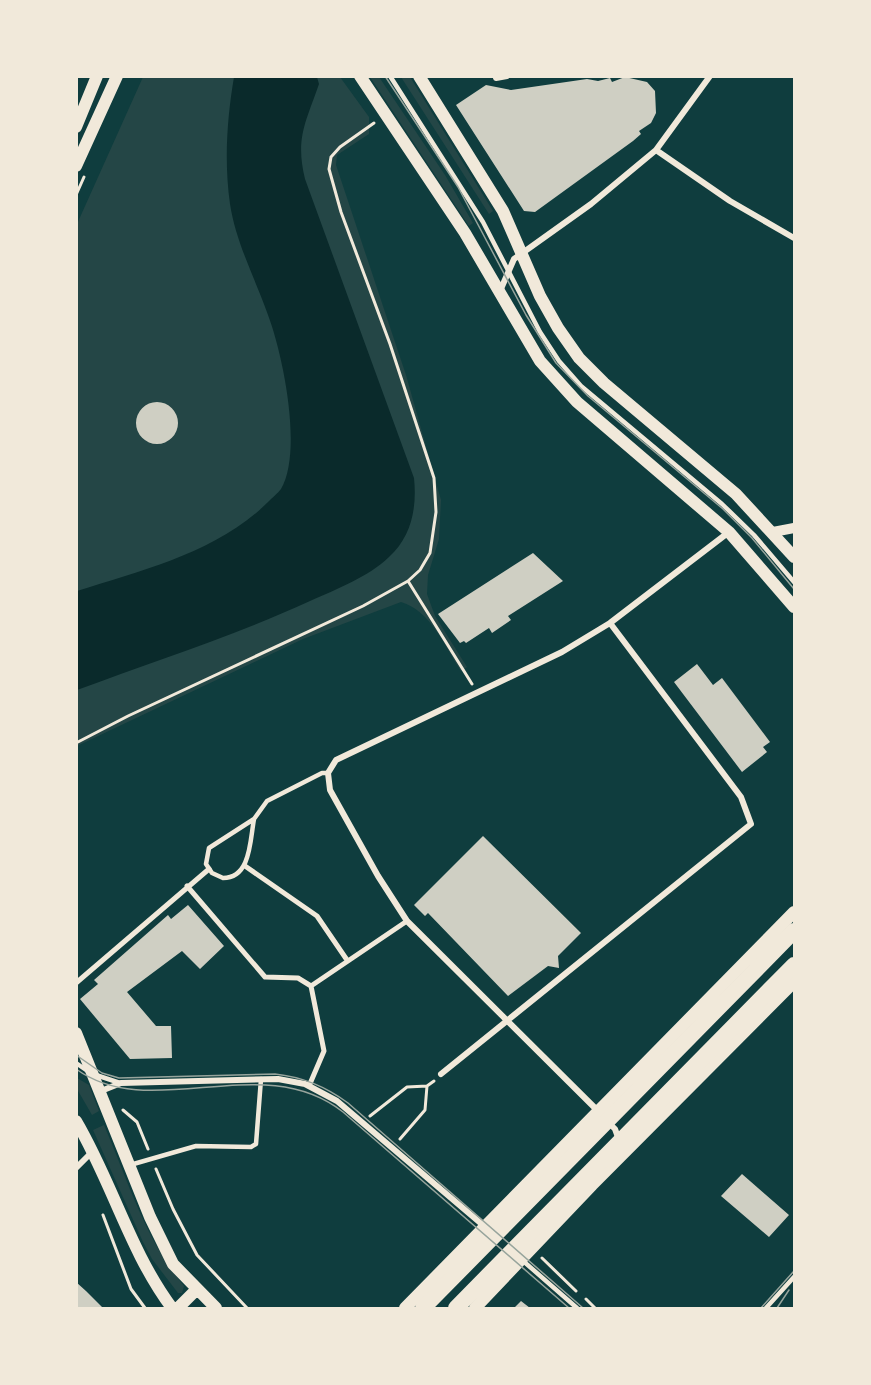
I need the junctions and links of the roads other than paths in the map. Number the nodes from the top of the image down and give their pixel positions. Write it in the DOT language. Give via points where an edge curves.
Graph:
graph roads {
  1 [pos="97,76"];
  2 [pos="117,76"];
  3 [pos="360,76"];
  4 [pos="390,76"];
  5 [pos="419,76"];
  6 [pos="507,76"];
  7 [pos="710,76"];
  8 [pos="496,78"];
  9 [pos="76,127"];
  10 [pos="656,150"];
  11 [pos="76,166"];
  12 [pos="795,238"];
  13 [pos="523,253"];
  14 [pos="509,269"];
  15 [pos="499,294"];
  16 [pos="795,528"];
  17 [pos="729,532"];
  18 [pos="773,532"];
  19 [pos="795,557"];
  20 [pos="795,582"];
  21 [pos="795,607"];
  22 [pos="610,623"];
  23 [pos="328,773"];
  24 [pos="254,819"];
  25 [pos="245,866"];
  26 [pos="209,869"];
  27 [pos="187,886"];
  28 [pos="795,912"];
  29 [pos="407,921"];
  30 [pos="795,931"];
  31 [pos="347,960"];
  32 [pos="795,965"];
  33 [pos="795,982"];
  34 [pos="76,983"];
  35 [pos="311,987"];
  36 [pos="508,1019"];
  37 [pos="76,1034"];
  38 [pos="76,1063"];
  39 [pos="94,1074"];
  40 [pos="441,1074"];
  41 [pos="261,1079"];
  42 [pos="121,1083"];
  43 [pos="309,1086"];
  44 [pos="101,1091"];
  45 [pos="598,1112"];
  46 [pos="76,1121"];
  47 [pos="93,1151"];
  48 [pos="618,1158"];
  49 [pos="130,1165"];
  50 [pos="76,1168"];
  51 [pos="484,1227"];
  52 [pos="499,1240"];
  53 [pos="507,1247"];
  54 [pos="522,1260"];
  55 [pos="795,1277"];
  56 [pos="197,1289"];
  57 [pos="778,1295"];
  58 [pos="172,1308"];
  59 [pos="178,1308"];
  60 [pos="216,1308"];
  61 [pos="405,1308"];
  62 [pos="423,1308"];
  63 [pos="456,1308"];
  64 [pos="475,1308"];
  65 [pos="576,1308"];
  66 [pos="766,1308"];
  67 [pos="771,1308"];
  1 -- 9 [label="main road"];
  2 -- 11 [label="main road"];
  3 -- 15 [label="main road" via="465,233"];
  4 -- 14 [label="lane"];
  5 -- 13 [label="main road" via="503,211"];
  6 -- 8 [label="street"];
  7 -- 10 [label="street"];
  10 -- 12 [label="street" via="730,201"];
  10 -- 13 [label="street"];
  13 -- 14 [label="street"];
  13 -- 18 [label="main road" via="540,296 579,358 603,383 736,494"];
  14 -- 15 [label="street"];
  14 -- 20 [label="lane" via="540,332 581,386 722,504"];
  15 -- 17 [label="main road" via="540,361 576,402"];
  16 -- 18 [label="street"];
  17 -- 21 [label="main road"];
  17 -- 22 [label="street"];
  18 -- 19 [label="main road"];
  22 -- 23 [label="street" via="562,652 336,759"];
  22 -- 36 [label="street" via="741,797 751,824"];
  23 -- 24 [label="lane" via="267,801"];
  23 -- 29 [label="street" via="330,790"];
  24 -- 25 [label="lane"];
  24 -- 26 [label="lane" via="213,842 206,858"];
  25 -- 26 [label="lane" via="229,878 217,877"];
  25 -- 31 [label="street" via="317,916"];
  26 -- 27 [label="street"];
  27 -- 34 [label="street"];
  27 -- 35 [label="street" via="265,977 298,978"];
  28 -- 45 [label="main road"];
  29 -- 31 [label="street"];
  29 -- 36 [label="street"];
  30 -- 62 [label="highway"];
  31 -- 35 [label="street"];
  32 -- 63 [label="highway"];
  33 -- 48 [label="main road"];
  35 -- 43 [label="street" via="324,1051"];
  36 -- 40 [label="street"];
  36 -- 45 [label="street"];
  37 -- 39 [label="main road"];
  38 -- 39 [label="lane"];
  39 -- 42 [label="lane"];
  39 -- 44 [label="main road"];
  41 -- 42 [label="street"];
  41 -- 43 [label="street"];
  41 -- 49 [label="lane" via="256,1144 196,1146"];
  42 -- 44 [label="street"];
  43 -- 51 [label="street" via="337,1101"];
  44 -- 49 [label="main road"];
  45 -- 48 [label="street" via="615,1129 620,1143"];
  45 -- 51 [label="main road"];
  46 -- 47 [label="main road"];
  47 -- 50 [label="street"];
  47 -- 58 [label="main road" via="150,1275"];
  48 -- 54 [label="main road"];
  49 -- 56 [label="main road" via="173,1264"];
  51 -- 52 [label="lane"];
  51 -- 61 [label="main road"];
  53 -- 54 [label="lane"];
  54 -- 64 [label="main road"];
  54 -- 65 [label="lane"];
  55 -- 57 [label="lane"];
  56 -- 59 [label="main road"];
  56 -- 60 [label="main road"];
  57 -- 66 [label="lane"];
  57 -- 67 [label="lane"];
}
